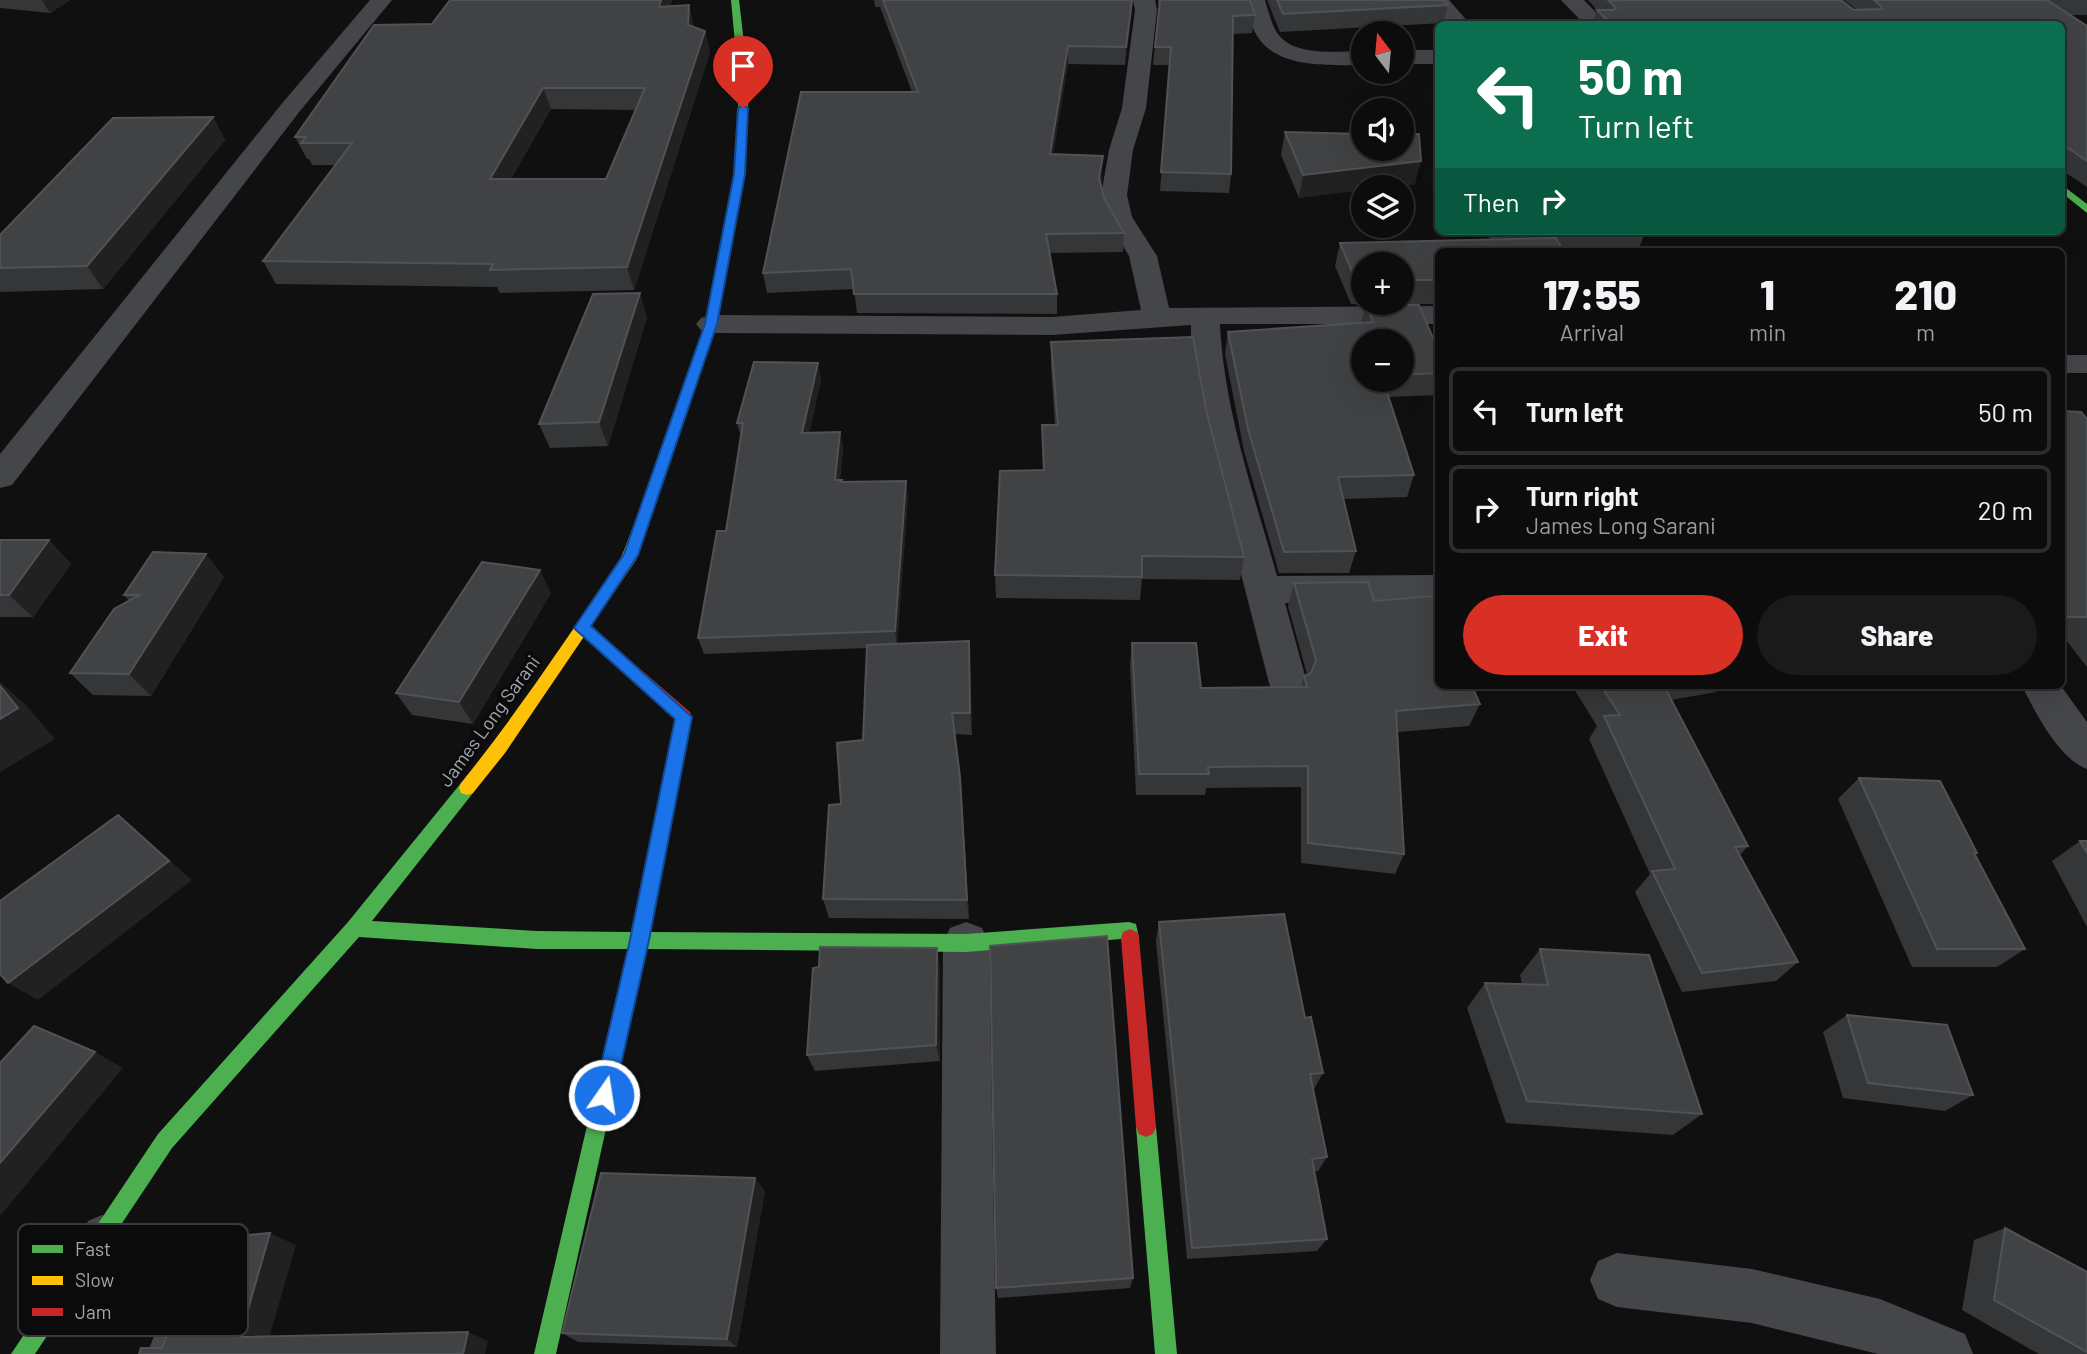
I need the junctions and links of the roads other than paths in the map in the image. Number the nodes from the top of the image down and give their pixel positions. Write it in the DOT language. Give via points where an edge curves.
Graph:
graph roads {
  1 [pos="381,0"];
  2 [pos="735,0"];
  3 [pos="1144,0"];
  4 [pos="1254,0"];
  5 [pos="1437,0"];
  6 [pos="1572,0"];
  7 [pos="1456,21"];
  8 [pos="1593,21"];
  9 [pos="1414,57"];
  10 [pos="1435,57"];
  11 [pos="1351,58"];
  12 [pos="2065,191"];
  13 [pos="2087,210"];
  14 [pos="1435,315"];
  15 [pos="1205,316"];
  16 [pos="1157,317"];
  17 [pos="711,324"];
  18 [pos="2065,364"];
  19 [pos="2087,364"];
  20 [pos="39,427"];
  21 [pos="0,429"];
  22 [pos="0,477"];
  23 [pos="1435,588"];
  24 [pos="1263,590"];
  25 [pos="582,628"];
  26 [pos="1288,683"];
  27 [pos="2062,705"];
  28 [pos="2087,752"];
  29 [pos="355,928"];
  30 [pos="639,940"];
  31 [pos="966,943"];
  32 [pos="109,1224"];
  33 [pos="1617,1280"];
  34 [pos="34,1336"];
  35 [pos="176,1336"];
  36 [pos="22,1354"];
  37 [pos="169,1354"];
  38 [pos="545,1354"];
  39 [pos="968,1354"];
  40 [pos="1166,1354"];
  41 [pos="1945,1354"];
  1 -- 20 [label="street"];
  2 -- 17 [label="main road, James Long Sarani" via="744,86 740,174"];
  3 -- 16 [label="street" via="1134,108 1114,195 1119,217 1143,256"];
  4 -- 11 [label="street" via="1275,43 1314,59"];
  5 -- 7 [label="street"];
  6 -- 8 [label="street"];
  9 -- 10 [label="street"];
  12 -- 13 [label="main road"];
  14 -- 15 [label="street"];
  15 -- 16 [label="street"];
  15 -- 24 [label="street" via="1221,433"];
  16 -- 17 [label="street" via="1052,326"];
  17 -- 25 [label="main road, James Long Sarani" via="631,555"];
  18 -- 19 [label="street"];
  20 -- 21 [label="street"];
  20 -- 22 [label="street"];
  23 -- 24 [label="street"];
  24 -- 26 [label="street"];
  25 -- 29 [label="main road, James Long Sarani" via="499,748"];
  25 -- 30 [label="main road" via="684,717"];
  27 -- 28 [label="street"];
  29 -- 30 [label="main road" via="537,940"];
  29 -- 32 [label="main road, James Long Sarani" via="164,1142"];
  30 -- 31 [label="main road"];
  30 -- 38 [label="main road"];
  31 -- 39 [label="street"];
  31 -- 40 [label="main road" via="1129,930"];
  33 -- 41 [label="street" via="1752,1296 1880,1327"];
  34 -- 36 [label="main road, James Long Sarani"];
  35 -- 37 [label="lane"];
}
